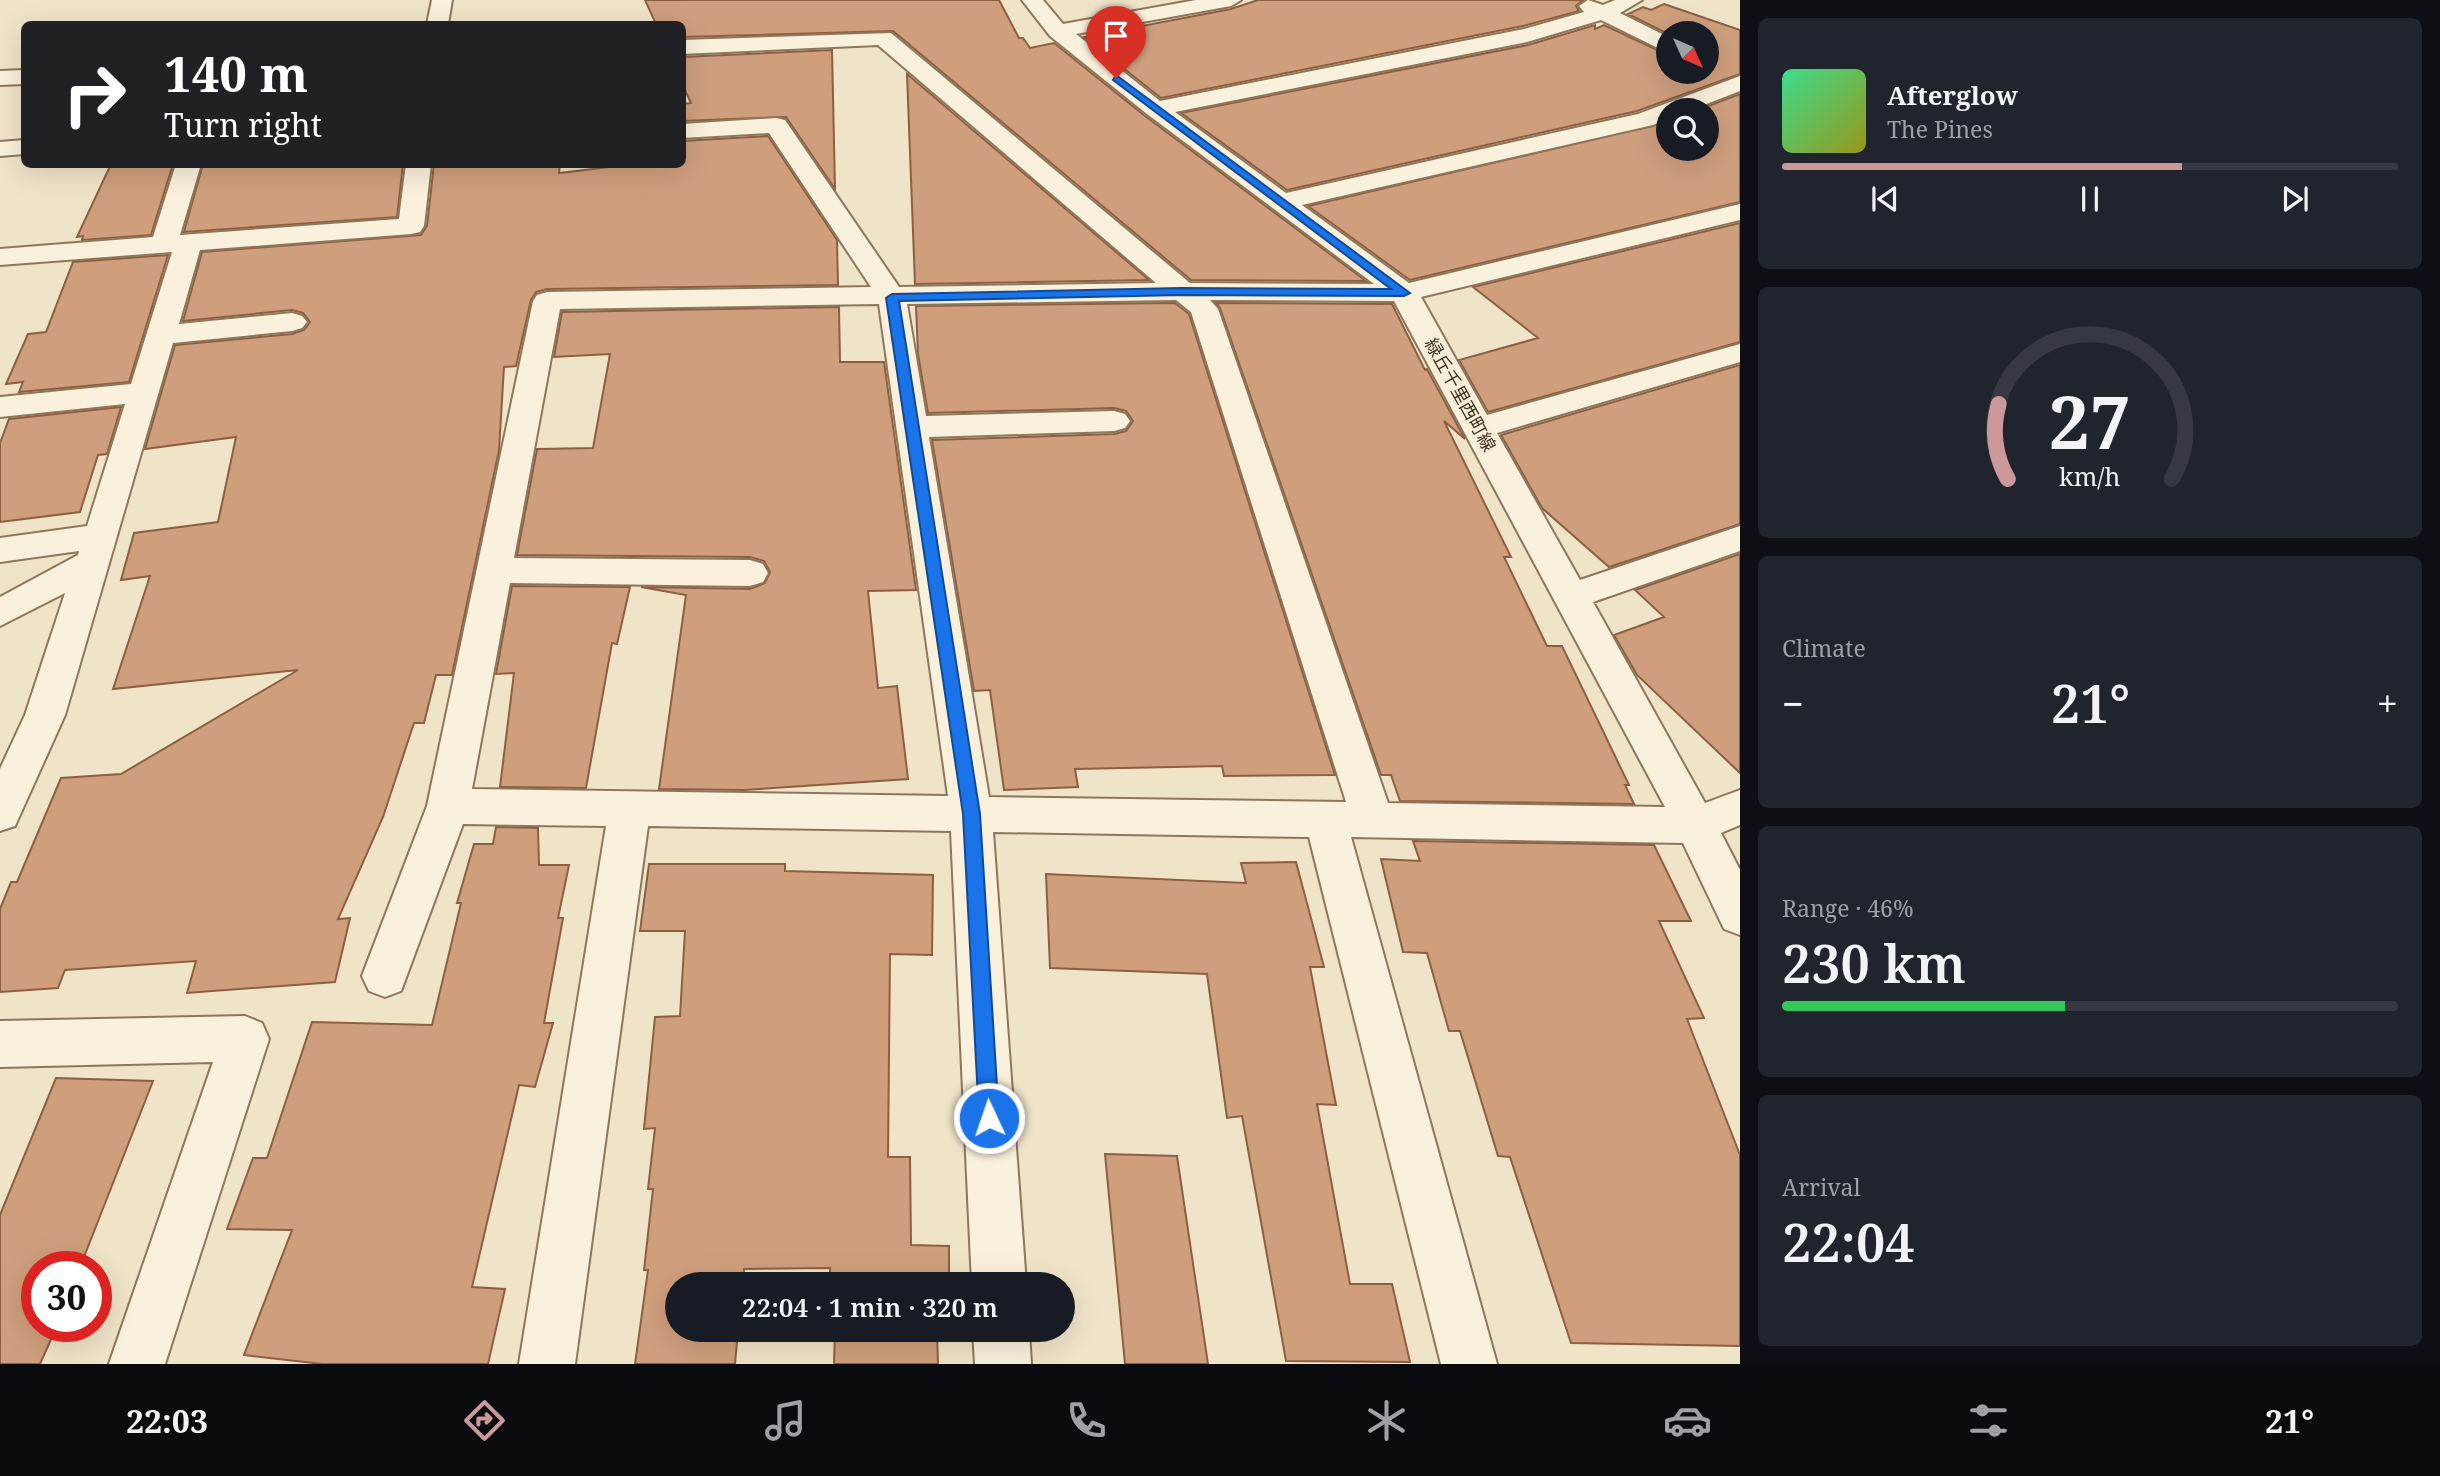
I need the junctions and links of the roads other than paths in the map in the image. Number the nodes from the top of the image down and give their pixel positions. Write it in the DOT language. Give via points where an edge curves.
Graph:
graph roads {
  1 [pos="442,0"];
  2 [pos="1032,0"];
  3 [pos="1231,0"];
  4 [pos="1577,0"];
  5 [pos="1632,0"];
  6 [pos="1603,13"];
  7 [pos="438,21"];
  8 [pos="1058,31"];
  9 [pos="1656,40"];
  10 [pos="686,47"];
  11 [pos="1719,73"];
  12 [pos="21,76"];
  13 [pos="0,78"];
  14 [pos="1740,83"];
  15 [pos="1702,98"];
  16 [pos="1155,109"];
  17 [pos="1656,116"];
  18 [pos="686,131"];
  19 [pos="21,147"];
  20 [pos="0,149"];
  21 [pos="188,168"];
  22 [pos="418,168"];
  23 [pos="1281,202"];
  24 [pos="1740,212"];
  25 [pos="176,244"];
  26 [pos="0,257"];
  27 [pos="1181,291"];
  28 [pos="1404,293"];
  29 [pos="892,298"];
  30 [pos="292,322"];
  31 [pos="161,335"];
  32 [pos="1740,353"];
  33 [pos="144,392"];
  34 [pos="0,407"];
  35 [pos="1114,421"];
  36 [pos="912,427"];
  37 [pos="1478,428"];
  38 [pos="1740,538"];
  39 [pos="97,549"];
  40 [pos="0,550"];
  41 [pos="495,570"];
  42 [pos="750,573"];
  43 [pos="1569,597"];
  44 [pos="0,613"];
  45 [pos="448,806"];
  46 [pos="1740,807"];
  47 [pos="630,808"];
  48 [pos="0,814"];
  49 [pos="971,814"];
  50 [pos="1325,818"];
  51 [pos="1373,820"];
  52 [pos="1696,825"];
  53 [pos="1740,915"];
  54 [pos="385,976"];
  55 [pos="0,1044"];
  56 [pos="998,1272"];
  57 [pos="1002,1342"];
  58 [pos="137,1364"];
  59 [pos="547,1364"];
  60 [pos="1003,1364"];
  61 [pos="1469,1364"];
  1 -- 7 [label="street"];
  2 -- 8 [label="street, 緑丘千里西町線"];
  3 -- 8 [label="street"];
  4 -- 6 [label="street"];
  5 -- 6 [label="street"];
  6 -- 9 [label="street"];
  6 -- 16 [label="street" via="1527,34"];
  8 -- 16 [label="street, 緑丘千里西町線"];
  10 -- 27 [label="street" via="883,38"];
  11 -- 14 [label="street"];
  12 -- 13 [label="street"];
  14 -- 15 [label="street"];
  16 -- 23 [label="street, 緑丘千里西町線"];
  17 -- 23 [label="street"];
  18 -- 29 [label="street" via="776,125"];
  19 -- 20 [label="street"];
  21 -- 25 [label="street"];
  22 -- 25 [label="street" via="411,226"];
  23 -- 28 [label="street, 緑丘千里西町線"];
  24 -- 28 [label="street"];
  25 -- 26 [label="street"];
  25 -- 31 [label="street"];
  27 -- 28 [label="street"];
  27 -- 29 [label="street"];
  27 -- 51 [label="street" via="1204,309"];
  28 -- 37 [label="street, 緑丘千里西町線"];
  29 -- 36 [label="street"];
  29 -- 41 [label="street" via="547,301"];
  30 -- 31 [label="street"];
  31 -- 33 [label="street"];
  32 -- 37 [label="street"];
  33 -- 34 [label="street"];
  33 -- 39 [label="street"];
  35 -- 36 [label="street"];
  36 -- 49 [label="street"];
  37 -- 43 [label="street, 緑丘千里西町線"];
  38 -- 43 [label="street"];
  39 -- 40 [label="street"];
  39 -- 44 [label="street"];
  39 -- 48 [label="street" via="45,715"];
  41 -- 42 [label="street"];
  41 -- 45 [label="street"];
  43 -- 52 [label="street, 緑丘千里西町線"];
  45 -- 47 [label="street"];
  45 -- 54 [label="street"];
  46 -- 52 [label="street"];
  47 -- 49 [label="street"];
  47 -- 59 [label="street"];
  49 -- 50 [label="street"];
  49 -- 56 [label="street"];
  50 -- 51 [label="street"];
  50 -- 61 [label="street"];
  51 -- 52 [label="street"];
  52 -- 53 [label="street, 緑丘千里西町線"];
  55 -- 58 [label="street" via="245,1039"];
  57 -- 60 [label="street"];
}
